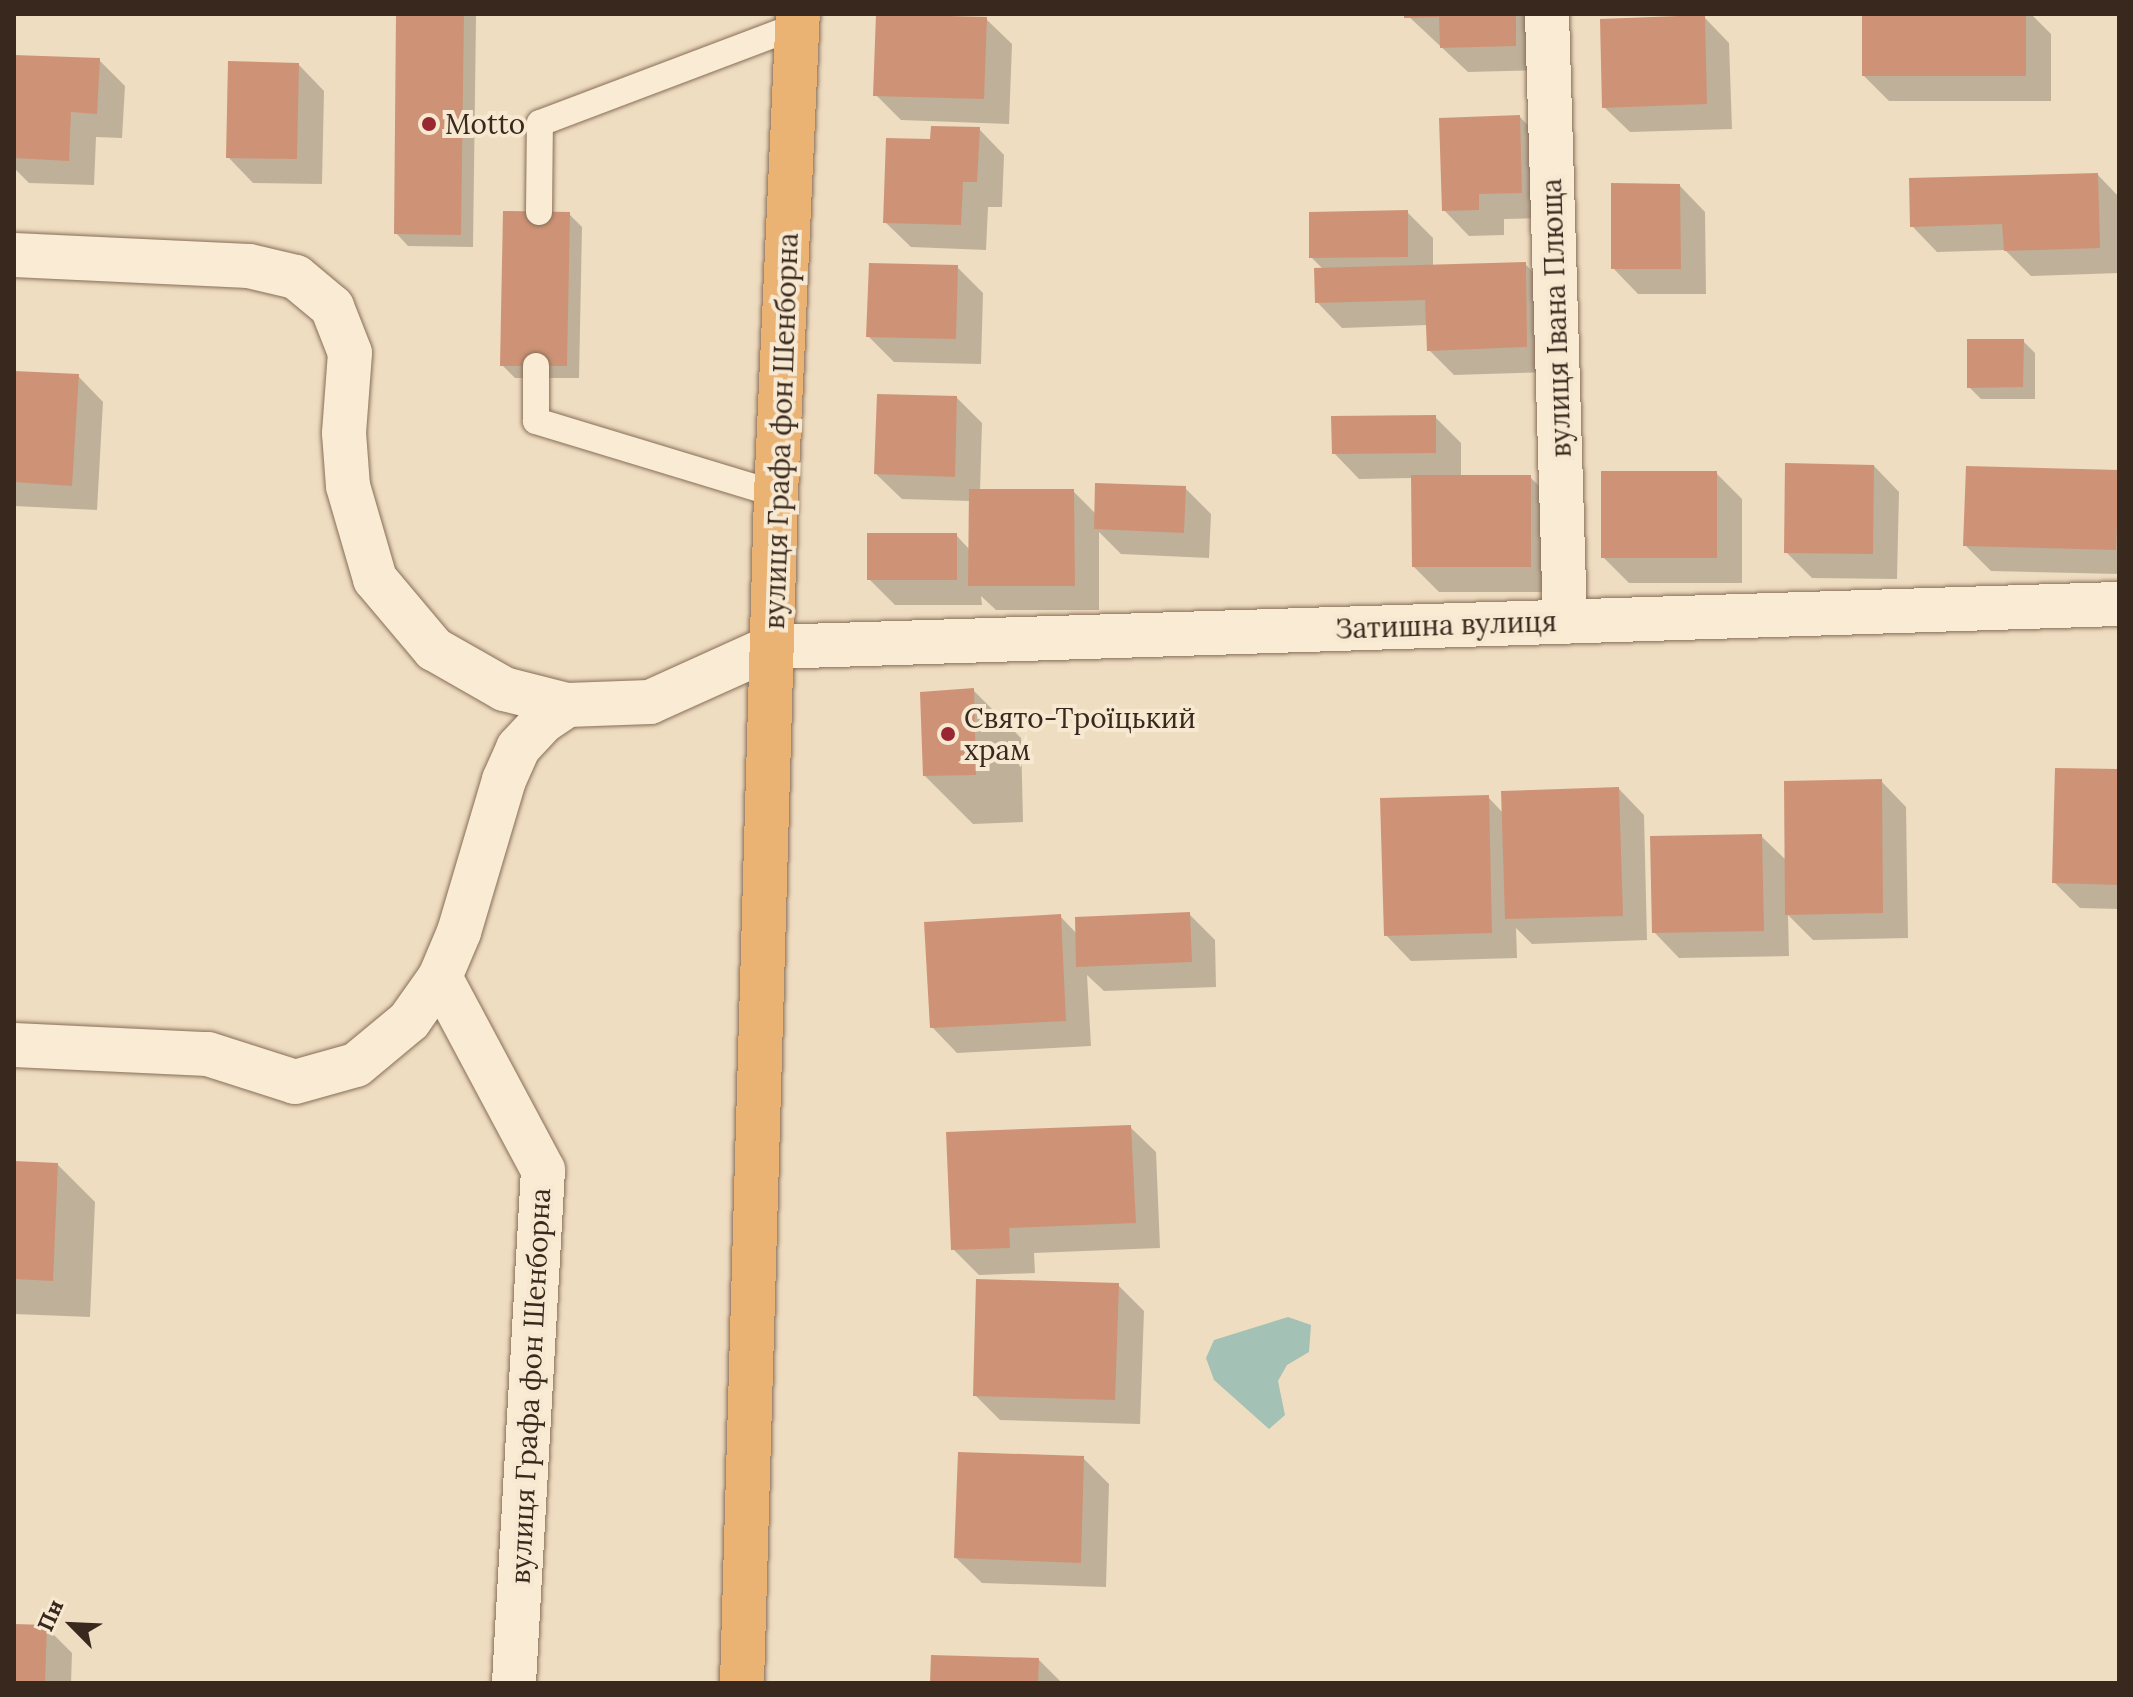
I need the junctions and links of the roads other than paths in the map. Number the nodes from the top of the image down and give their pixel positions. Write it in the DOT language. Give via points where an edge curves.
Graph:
graph roads {
  1 [pos="1547,14"];
  2 [pos="798,20"];
  3 [pos="539,212"];
  4 [pos="14,255"];
  5 [pos="536,366"];
  6 [pos="776,494"];
  7 [pos="2119,604"];
  8 [pos="1565,622"];
  9 [pos="772,647"];
  10 [pos="567,705"];
  11 [pos="440,977"];
  12 [pos="14,1045"];
  13 [pos="514,1683"];
  14 [pos="742,1683"];
  1 -- 8 [label="street, вулиця Івана Плюща"];
  2 -- 3 [label="lane" via="540,123"];
  2 -- 6 [label="highway, вулиця Графа фон Шенборна"];
  4 -- 10 [label="street, вулиця Графа фон Шенборна" via="249,266 296,277 332,307 350,353 344,433 348,486 375,579 434,649 504,689"];
  5 -- 6 [label="lane" via="536,421"];
  6 -- 9 [label="highway, вулиця Графа фон Шенборна"];
  7 -- 8 [label="street, Затишна вулиця"];
  8 -- 9 [label="street, Затишна вулиця"];
  9 -- 10 [label="street, вулиця Графа фон Шенборна" via="650,702"];
  9 -- 14 [label="highway"];
  10 -- 11 [label="street" via="518,748"];
  11 -- 12 [label="street" via="409,1021 387,1041 356,1065 318,1079 271,1077 232,1058 208,1054"];
  11 -- 13 [label="street, вулиця Графа фон Шенборна" via="543,1170"];
}
